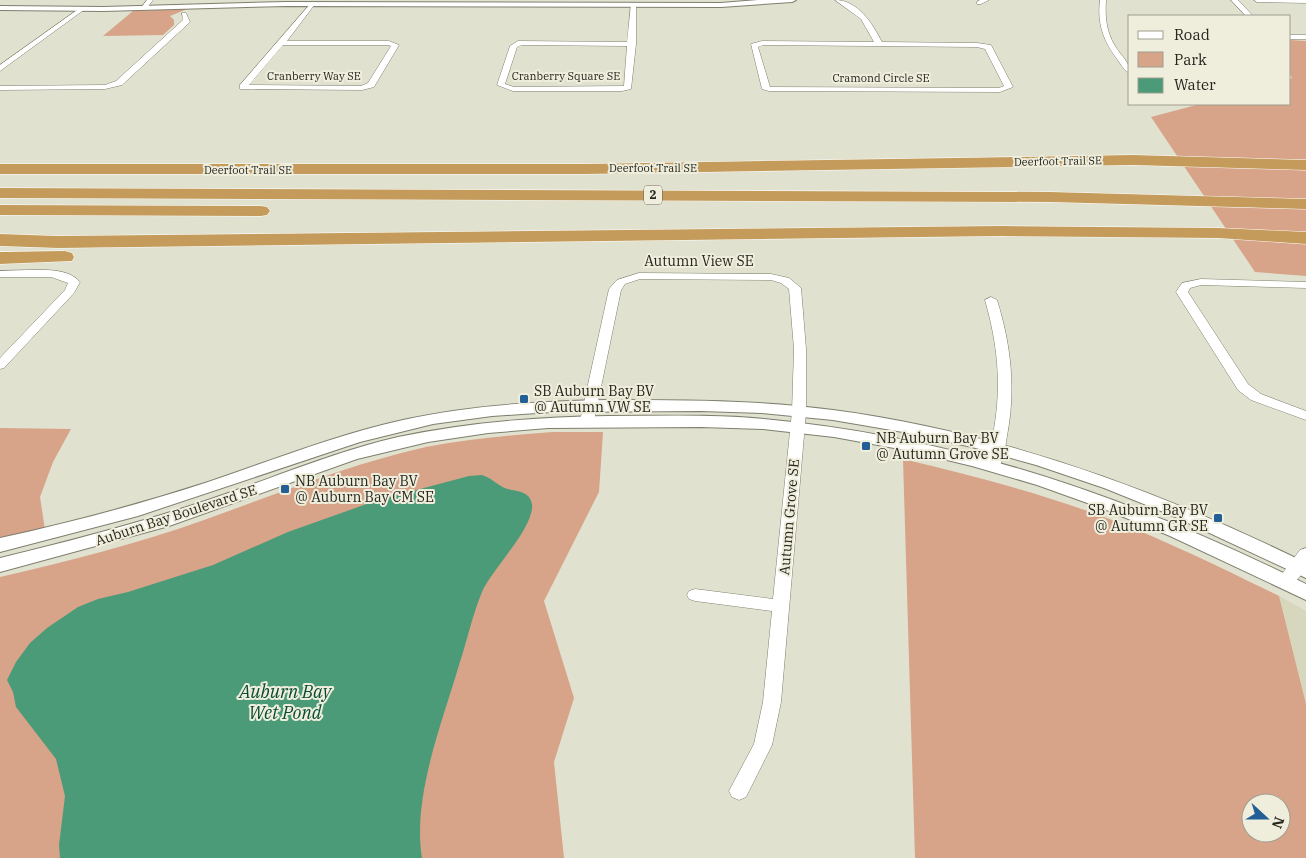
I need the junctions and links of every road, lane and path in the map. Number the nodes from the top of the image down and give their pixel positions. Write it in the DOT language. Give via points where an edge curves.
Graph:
graph roads {
  1 [pos="150,0"];
  2 [pos="754,0"];
  3 [pos="792,0"];
  4 [pos="838,0"];
  5 [pos="986,0"];
  6 [pos="1103,0"];
  7 [pos="1234,0"];
  8 [pos="1257,0"];
  9 [pos="1306,1"];
  10 [pos="979,3"];
  11 [pos="312,4"];
  12 [pos="633,5"];
  13 [pos="689,5"];
  14 [pos="0,8"];
  15 [pos="144,8"];
  16 [pos="82,9"];
  17 [pos="184,14"];
  18 [pos="1249,15"];
  19 [pos="1291,37"];
  20 [pos="1306,37"];
  21 [pos="281,44"];
  22 [pos="632,44"];
  23 [pos="879,44"];
  24 [pos="1128,68"];
  25 [pos="0,69"];
  26 [pos="0,88"];
  27 [pos="1306,152"];
  28 [pos="1306,165"];
  29 [pos="722,168"];
  30 [pos="0,169"];
  31 [pos="1157,177"];
  32 [pos="1053,178"];
  33 [pos="1306,181"];
  34 [pos="0,182"];
  35 [pos="0,193"];
  36 [pos="1050,197"];
  37 [pos="1306,204"];
  38 [pos="0,210"];
  39 [pos="764,235"];
  40 [pos="1306,238"];
  41 [pos="0,240"];
  42 [pos="0,258"];
  43 [pos="0,274"];
  44 [pos="1306,285"];
  45 [pos="991,300"];
  46 [pos="0,365"];
  47 [pos="589,413"];
  48 [pos="1306,416"];
  49 [pos="798,420"];
  50 [pos="995,458"];
  51 [pos="0,545"];
  52 [pos="1303,564"];
  53 [pos="0,565"];
  54 [pos="1285,582"];
  55 [pos="1306,593"];
  56 [pos="695,595"];
  57 [pos="780,606"];
  58 [pos="739,791"];
  1 -- 15 [label="street"];
  2 -- 13 [label="street"];
  3 -- 13 [label="street"];
  4 -- 23 [label="street" via="866,20"];
  5 -- 10 [label="street"];
  6 -- 24 [label="street" via="1101,22 1105,35"];
  7 -- 18 [label="street"];
  8 -- 9 [label="street"];
  11 -- 12 [label="street"];
  11 -- 15 [label="street"];
  11 -- 21 [label="street, Cranberry Way SE"];
  12 -- 13 [label="street"];
  12 -- 22 [label="street, Cranberry Square SE"];
  14 -- 16 [label="street"];
  15 -- 16 [label="street"];
  16 -- 25 [label="street"];
  17 -- 26 [label="street" via="187,20 119,83 105,87"];
  19 -- 20 [label="street"];
  21 -- 21 [label="street, Cranberry Way SE" via="389,43 395,45 371,85 362,88 243,87"];
  22 -- 22 [label="street, Cranberry Square SE" via="521,43 514,46 501,85 513,89 622,89 628,87"];
  23 -- 23 [label="street, Cramond Circle SE" via="762,42 754,46 765,87 769,88 1000,90 1009,87 988,47 977,44"];
  27 -- 29 [label="highway" via="1165,150 790,158"];
  28 -- 29 [label="highway, Deerfoot Trail SE / 2" via="1133,160"];
  29 -- 30 [label="highway, Deerfoot Trail SE / 2"];
  31 -- 33 [label="highway"];
  32 -- 34 [label="highway" via="532,183"];
  35 -- 36 [label="highway, Deerfoot Trail SE / 2"];
  36 -- 37 [label="highway, Deerfoot Trail SE / 2"];
  36 -- 38 [label="highway" via="970,207"];
  39 -- 40 [label="highway" via="1148,232"];
  39 -- 41 [label="highway"];
  39 -- 42 [label="highway" via="744,239"];
  43 -- 46 [label="street" via="60,274 74,282"];
  44 -- 48 [label="street" via="1202,282 1186,285 1182,292 1243,387 1256,397"];
  45 -- 50 [label="street" via="1007,375 1006,409"];
  47 -- 49 [label="street, Auburn Bay Boulevard SE" via="720,422"];
  47 -- 49 [label="street, Autumn View SE" via="615,289 621,282 638,276 771,277 788,282 796,290 800,349"];
  47 -- 51 [label="street, Auburn Bay Boulevard SE" via="503,409 397,426 334,443 140,510"];
  47 -- 53 [label="street, Auburn Bay Boulevard SE" via="393,444 323,464 193,512"];
  49 -- 50 [label="street, Auburn Bay Boulevard SE" via="898,443"];
  49 -- 57 [label="street, Autumn Grove SE"];
  50 -- 52 [label="street, Auburn Bay Boulevard SE" via="1139,496"];
  50 -- 54 [label="street, Auburn Bay Boulevard SE" via="1200,541"];
  52 -- 54 [label="street"];
  54 -- 55 [label="street, Auburn Bay Boulevard SE"];
  56 -- 57 [label="street"];
  57 -- 58 [label="street, Autumn Grove SE" via="767,733 758,758"];
}
